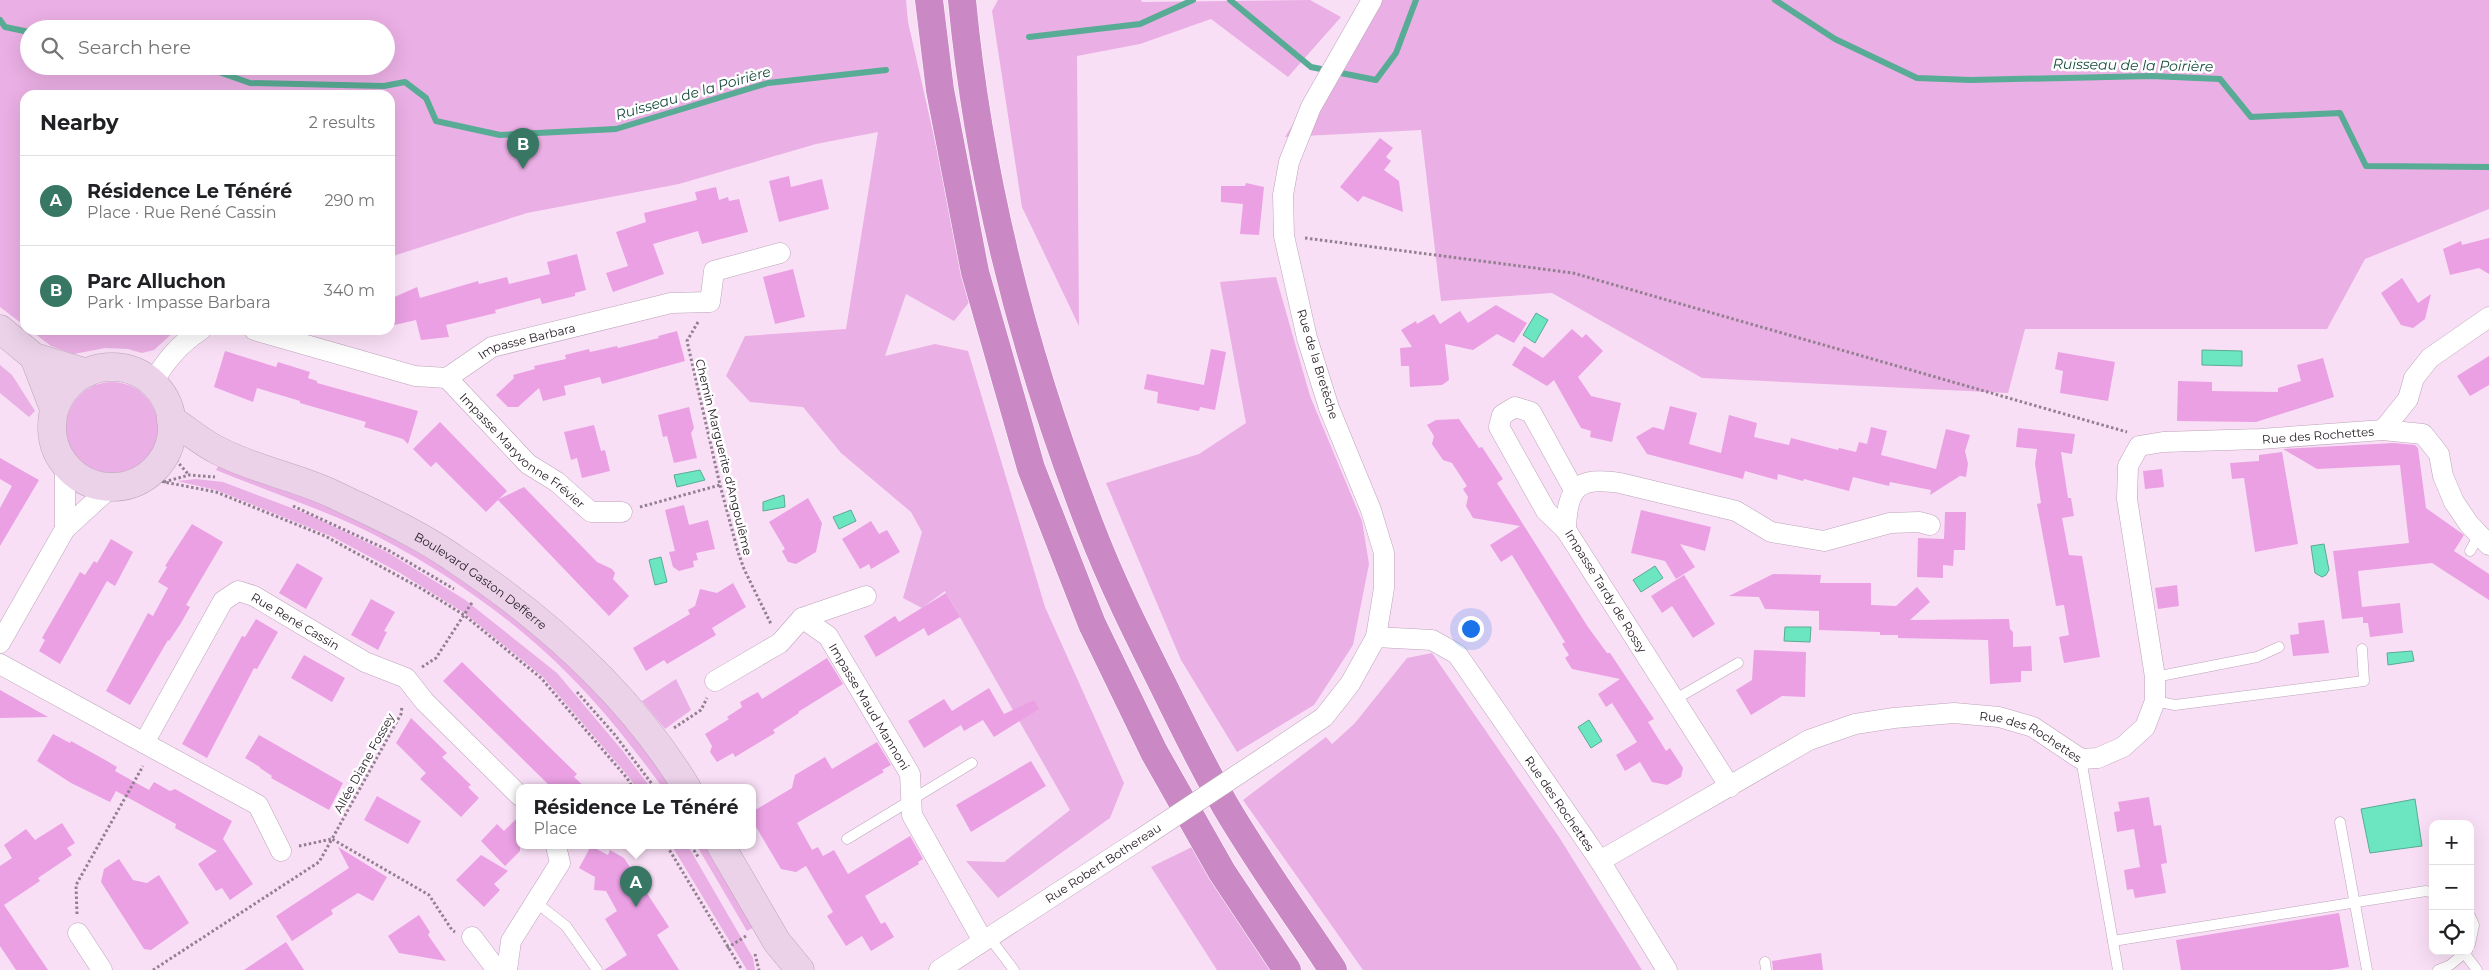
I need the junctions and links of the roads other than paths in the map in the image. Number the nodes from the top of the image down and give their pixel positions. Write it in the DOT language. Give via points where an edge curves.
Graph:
graph roads {
  1 [pos="929,0"];
  2 [pos="962,0"];
  3 [pos="1372,0"];
  4 [pos="780,253"];
  5 [pos="2489,317"];
  6 [pos="0,329"];
  7 [pos="193,335"];
  8 [pos="272,335"];
  9 [pos="34,357"];
  10 [pos="87,373"];
  11 [pos="447,378"];
  12 [pos="152,383"];
  13 [pos="54,409"];
  14 [pos="171,420"];
  15 [pos="2383,430"];
  16 [pos="218,451"];
  17 [pos="65,465"];
  18 [pos="168,466"];
  19 [pos="111,487"];
  20 [pos="1574,490"];
  21 [pos="622,512"];
  22 [pos="1930,525"];
  23 [pos="65,529"];
  24 [pos="1566,530"];
  25 [pos="2479,544"];
  26 [pos="866,596"];
  27 [pos="802,618"];
  28 [pos="1376,637"];
  29 [pos="0,643"];
  30 [pos="2279,647"];
  31 [pos="2362,649"];
  32 [pos="1738,663"];
  33 [pos="0,664"];
  34 [pos="2155,677"];
  35 [pos="715,681"];
  36 [pos="1674,700"];
  37 [pos="2155,701"];
  38 [pos="144,743"];
  39 [pos="1266,756"];
  40 [pos="2081,759"];
  41 [pos="972,763"];
  42 [pos="684,784"];
  43 [pos="1730,787"];
  44 [pos="516,792"];
  45 [pos="912,799"];
  46 [pos="2340,822"];
  47 [pos="847,839"];
  48 [pos="557,849"];
  49 [pos="723,849"];
  50 [pos="281,851"];
  51 [pos="1600,861"];
  52 [pos="2429,891"];
  53 [pos="534,901"];
  54 [pos="2356,902"];
  55 [pos="78,933"];
  56 [pos="472,938"];
  57 [pos="986,939"];
  58 [pos="2113,941"];
  59 [pos="777,942"];
  60 [pos="2463,955"];
  61 [pos="2467,955"];
  62 [pos="102,970"];
  63 [pos="497,970"];
  64 [pos="507,970"];
  65 [pos="597,970"];
  66 [pos="781,970"];
  67 [pos="800,970"];
  68 [pos="939,970"];
  69 [pos="1014,970"];
  70 [pos="1287,970"];
  71 [pos="1333,970"];
  72 [pos="1667,970"];
  73 [pos="2118,970"];
  74 [pos="2367,970"];
  75 [pos="2438,970"];
  76 [pos="2477,970"];
  1 -- 70 [label="highway" via="940,90 975,272 1031,468 1092,624 1154,752 1222,872"];
  2 -- 71 [label="highway" via="976,113 999,229 1051,417 1090,528 1126,611 1209,776 1266,870"];
  3 -- 28 [label="street, Rue de la Bretèche" via="1311,107 1289,162 1283,195 1284,236 1308,338 1329,408 1371,510 1384,553 1384,588"];
  4 -- 11 [label="street, Impasse Barbara" via="714,271 710,302 671,303 492,347"];
  5 -- 15 [label="street" via="2430,358 2414,378 2408,400"];
  6 -- 9 [label="main road"];
  7 -- 12 [label="street" via="169,356"];
  8 -- 11 [label="street" via="415,376"];
  9 -- 10 [label="main road"];
  9 -- 13 [label="main road"];
  10 -- 12 [label="main road" via="121,368 138,373"];
  10 -- 13 [label="main road" via="70,383"];
  11 -- 21 [label="street, Impasse Maryvonne Frévier" via="528,464 557,482 591,512"];
  12 -- 14 [label="main road" via="164,400"];
  13 -- 17 [label="main road" via="52,438"];
  14 -- 16 [label="main road, Boulevard Gaston Defferre"];
  14 -- 18 [label="main road"];
  15 -- 25 [label="street, Rue des Rochettes" via="2423,434 2439,454 2443,476 2454,502"];
  15 -- 34 [label="street, Rue des Rochettes" via="2139,446 2128,466 2127,499"];
  16 -- 18 [label="main road, Boulevard Gaston Defferre"];
  16 -- 42 [label="main road, Boulevard Gaston Defferre" via="332,494 393,523 451,556 519,604 580,658 618,698"];
  17 -- 19 [label="main road" via="78,477"];
  17 -- 23 [label="street"];
  18 -- 19 [label="main road" via="137,482"];
  19 -- 23 [label="street"];
  20 -- 22 [label="street" via="1586,482 1620,483 1736,511 1771,532 1824,541 1890,523"];
  20 -- 24 [label="street, Impasse Tardy de Rossy" via="1566,507"];
  20 -- 24 [label="street" via="1530,412 1515,407 1502,415 1499,427 1546,510"];
  23 -- 29 [label="street"];
  24 -- 36 [label="street, Impasse Tardy de Rossy"];
  26 -- 27 [label="street"];
  27 -- 35 [label="street" via="780,643"];
  27 -- 45 [label="street, Impasse Maud Mannoni" via="828,636 910,774"];
  28 -- 39 [label="street, Rue de la Bretèche" via="1350,684 1324,717"];
  28 -- 51 [label="street, Rue des Rochettes" via="1432,640 1457,654"];
  30 -- 34 [label="lane" via="2257,658"];
  31 -- 37 [label="lane" via="2364,681 2175,705"];
  32 -- 36 [label="lane"];
  33 -- 38 [label="street"];
  34 -- 37 [label="street, Rue des Rochettes"];
  36 -- 43 [label="street, Impasse Tardy de Rossy"];
  37 -- 40 [label="street, Rue des Rochettes" via="2145,726 2123,747 2098,758"];
  38 -- 44 [label="street, Rue René Cassin" via="223,601 238,591 254,596 365,662 406,678 425,702"];
  38 -- 50 [label="street" via="258,805"];
  39 -- 57 [label="street, Rue Robert Bothereau, bridge"];
  40 -- 43 [label="street, Rue des Rochettes" via="2033,727 1999,717 1954,713 1855,724 1809,740"];
  40 -- 58 [label="lane"];
  41 -- 45 [label="lane"];
  43 -- 51 [label="street, Rue des Rochettes"];
  45 -- 47 [label="lane"];
  45 -- 57 [label="street, Impasse Maud Mannoni" via="912,815"];
  46 -- 54 [label="lane"];
  48 -- 53 [label="street" via="560,863"];
  49 -- 59 [label="main road"];
  51 -- 72 [label="street"];
  52 -- 54 [label="lane"];
  53 -- 64 [label="street" via="511,941"];
  53 -- 65 [label="lane" via="566,926"];
  54 -- 58 [label="lane"];
  54 -- 74 [label="lane"];
  55 -- 62 [label="street"];
  56 -- 63 [label="street"];
  57 -- 68 [label="street, Rue Robert Bothereau"];
  57 -- 69 [label="lane"];
  58 -- 73 [label="lane"];
  59 -- 66 [label="main road"];
  59 -- 67 [label="main road"];
  60 -- 75 [label="lane"];
  61 -- 76 [label="lane"];
}
